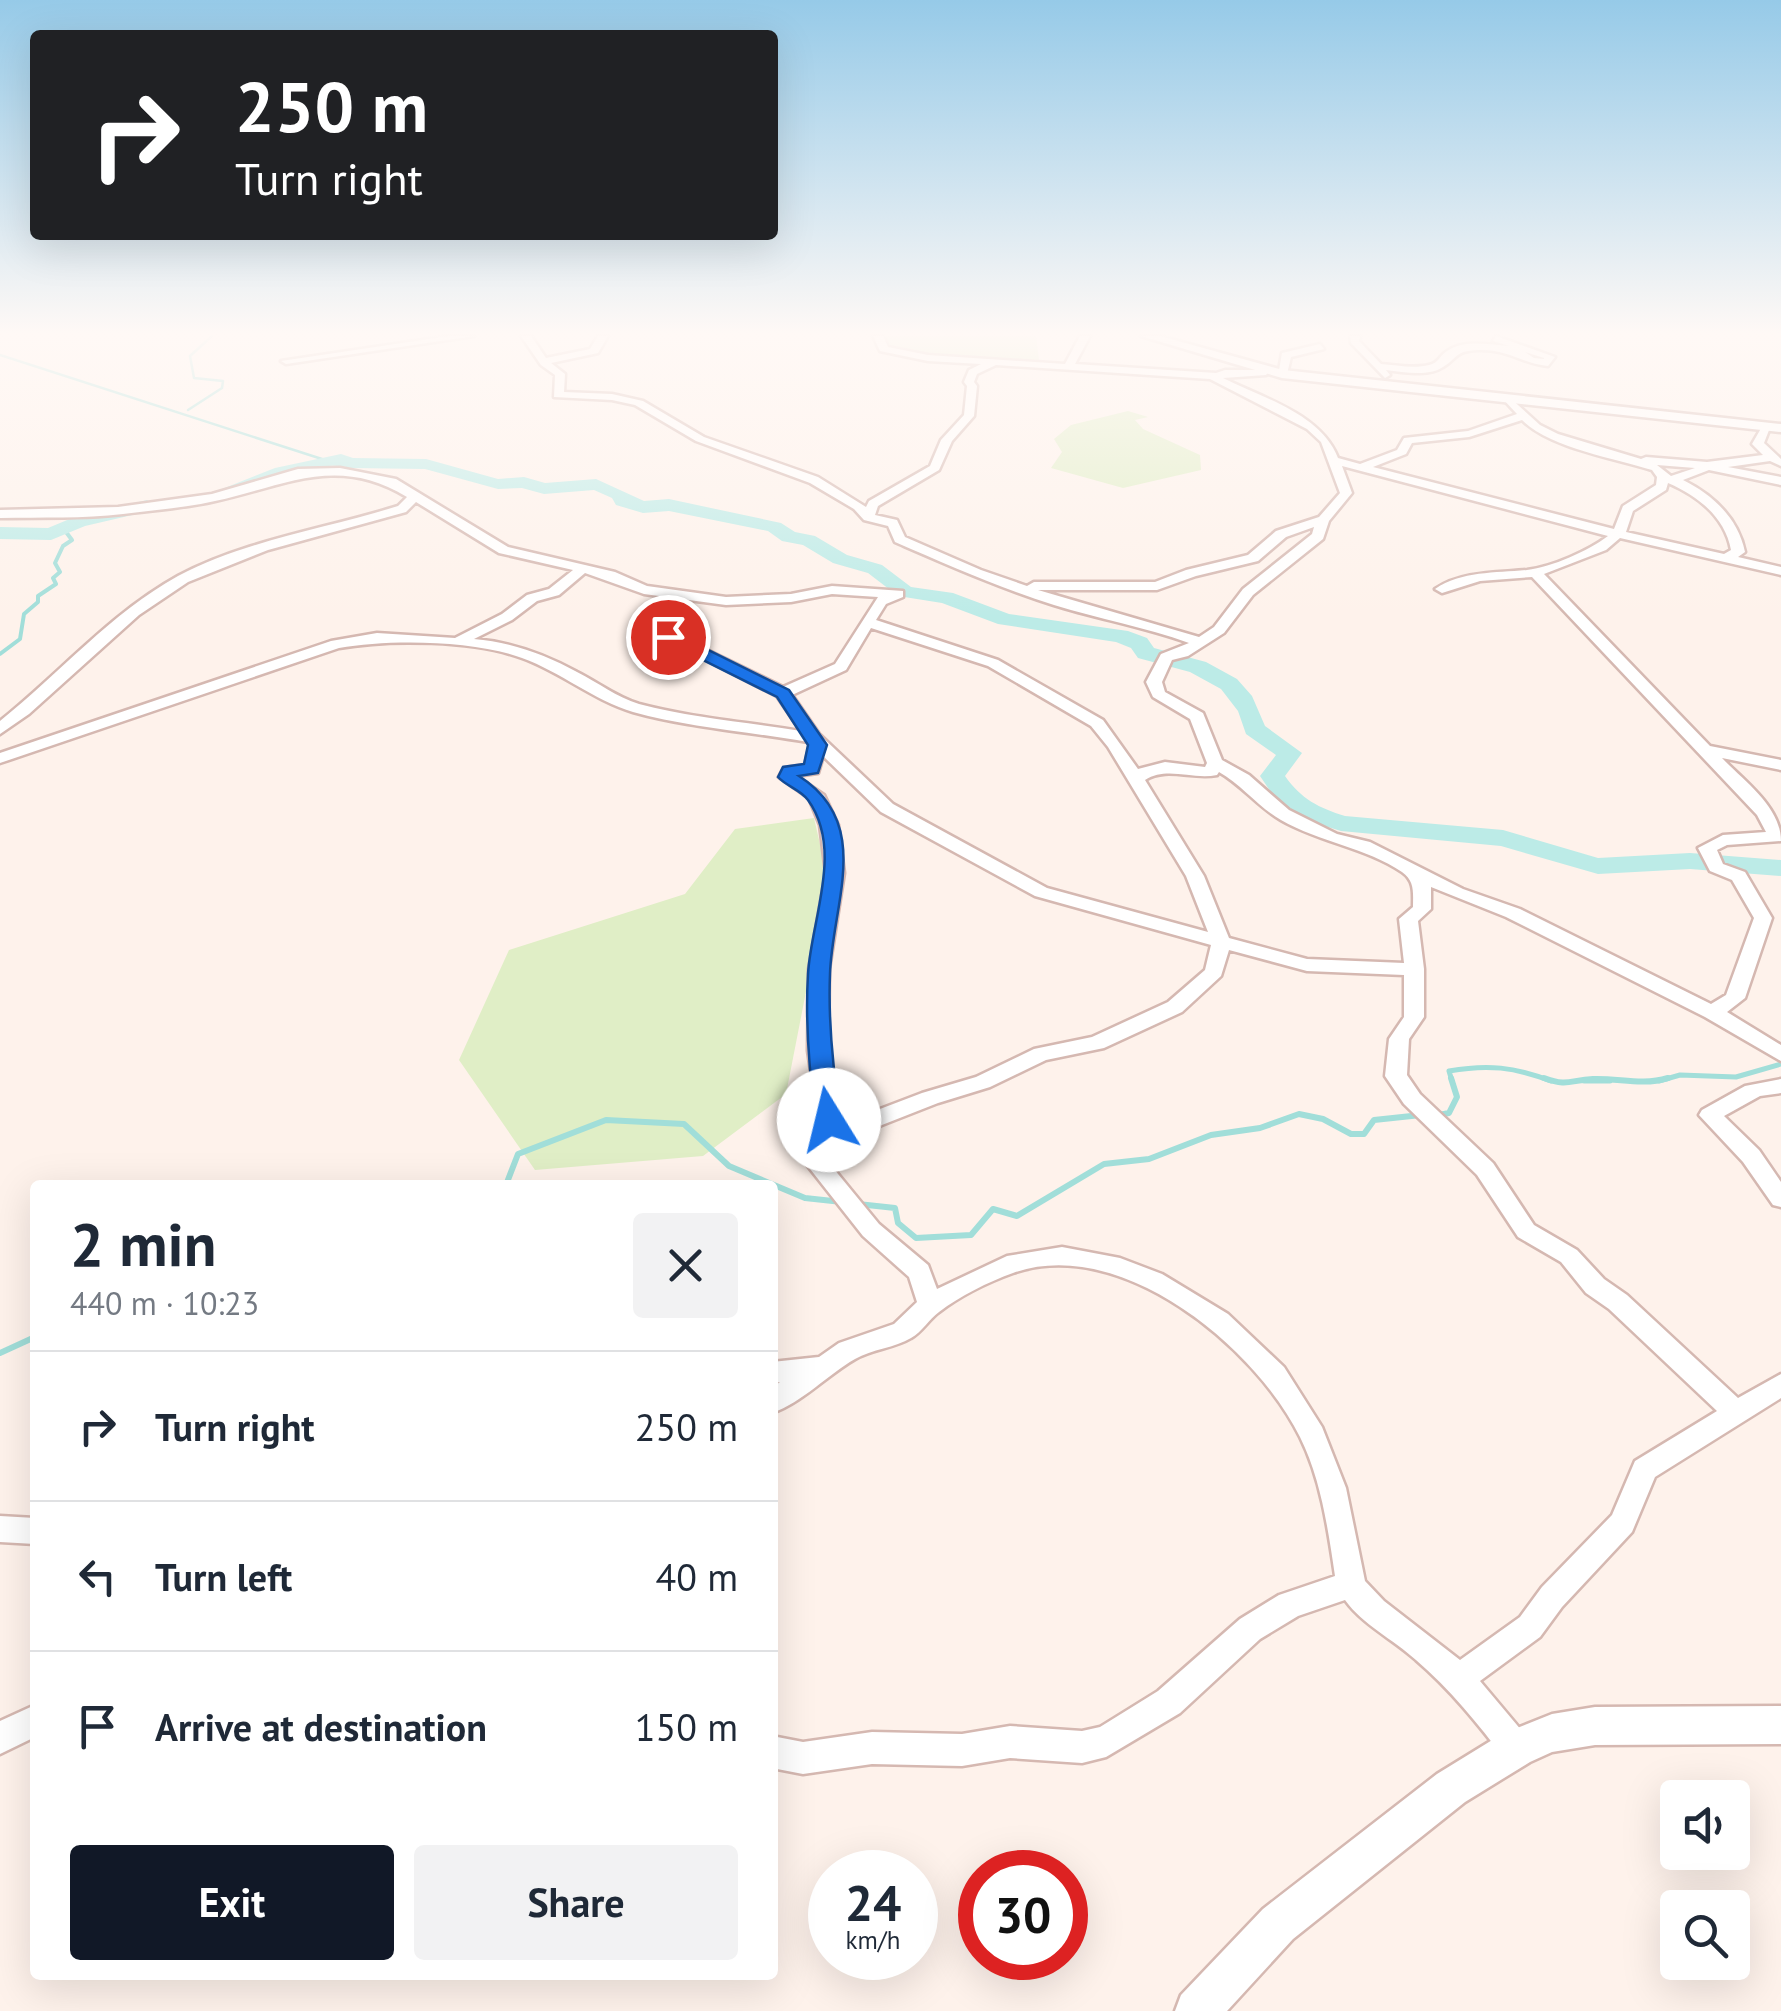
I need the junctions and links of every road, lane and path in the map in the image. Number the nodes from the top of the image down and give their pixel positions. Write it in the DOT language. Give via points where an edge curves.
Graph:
graph roads {
  1 [pos="686,430"];
  2 [pos="956,430"];
  3 [pos="1316,430"];
  4 [pos="1482,430"];
  5 [pos="1542,430"];
  6 [pos="1771,430"];
  7 [pos="1644,460"];
  8 [pos="1335,461"];
  9 [pos="1776,461"];
  10 [pos="1708,466"];
  11 [pos="1364,467"];
  12 [pos="1668,478"];
  13 [pos="1342,480"];
  14 [pos="1781,482"];
  15 [pos="414,496"];
  16 [pos="0,514"];
  17 [pos="868,517"];
  18 [pos="1323,520"];
  19 [pos="1619,533"];
  20 [pos="1727,558"];
  21 [pos="582,570"];
  22 [pos="1781,571"];
  23 [pos="1535,574"];
  24 [pos="1016,586"];
  25 [pos="1442,589"];
  26 [pos="871,623"];
  27 [pos="668,637"];
  28 [pos="459,641"];
  29 [pos="1200,642"];
  30 [pos="783,693"];
  31 [pos="0,729"];
  32 [pos="814,738"];
  33 [pos="1704,750"];
  34 [pos="0,758"];
  35 [pos="1215,764"];
  36 [pos="1781,765"];
  37 [pos="1136,778"];
  38 [pos="1779,836"];
  39 [pos="1411,870"];
  40 [pos="1221,942"];
  41 [pos="1414,970"];
  42 [pos="1712,1012"];
  43 [pos="1781,1054"];
  44 [pos="1781,1086"];
  45 [pos="822,1140"];
  46 [pos="1781,1199"];
  47 [pos="930,1306"];
  48 [pos="821,1366"];
  49 [pos="778,1372"];
  50 [pos="1781,1385"];
  51 [pos="778,1398"];
  52 [pos="1737,1413"];
  53 [pos="0,1529"];
  54 [pos="30,1531"];
  55 [pos="1351,1584"];
  56 [pos="1458,1679"];
  57 [pos="30,1723"];
  58 [pos="1781,1725"];
  59 [pos="0,1738"];
  60 [pos="1516,1748"];
  61 [pos="778,1753"];
  62 [pos="1197,2011"];
  1 -- 17 [label="street" via="814,480"];
  2 -- 17 [label="street" via="935,468 873,504"];
  3 -- 8 [label="street"];
  4 -- 11 [label="street" via="1408,440 1402,452"];
  5 -- 12 [label="street" via="1644,462"];
  6 -- 9 [label="street" via="1758,444"];
  7 -- 10 [label="street"];
  8 -- 11 [label="street"];
  8 -- 13 [label="street"];
  9 -- 10 [label="street"];
  10 -- 12 [label="street"];
  10 -- 14 [label="street"];
  11 -- 13 [label="street"];
  11 -- 19 [label="street"];
  12 -- 19 [label="street" via="1626,509"];
  12 -- 20 [label="street" via="1726,520 1738,544"];
  13 -- 18 [label="street" via="1346,493"];
  15 -- 16 [label="street" via="374,476 304,472 213,498 118,512"];
  15 -- 21 [label="street" via="504,550"];
  15 -- 31 [label="street" via="389,513 259,548 181,580 130,612"];
  17 -- 24 [label="street" via="893,523 900,539"];
  18 -- 24 [label="street" via="1281,534 1253,558 1157,586"];
  18 -- 29 [label="street" via="1318,536 1248,592 1220,630"];
  19 -- 20 [label="street"];
  19 -- 23 [label="street"];
  20 -- 22 [label="street"];
  21 -- 26 [label="street" via="700,600 832,590 898,594 880,601"];
  21 -- 28 [label="street" via="554,592"];
  23 -- 25 [label="street" via="1479,577"];
  23 -- 33 [label="street"];
  24 -- 29 [label="street"];
  26 -- 30 [label="street" via="841,667"];
  26 -- 37 [label="street" via="994,663 1067,703 1097,722"];
  27 -- 30 [label="street"];
  28 -- 32 [label="street" via="509,648 637,708"];
  28 -- 34 [label="street" via="376,637 323,647"];
  29 -- 35 [label="street" via="1166,657 1154,682 1158,694 1197,716"];
  30 -- 32 [label="street"];
  32 -- 40 [label="street" via="887,808 1041,892"];
  32 -- 45 [label="street" via="812,770 787,777 816,795 829,825 835,873 819,969 818,1051 829,1120"];
  33 -- 36 [label="street"];
  33 -- 38 [label="street"];
  35 -- 37 [label="street" via="1203,774 1162,766"];
  35 -- 39 [label="street" via="1283,814"];
  37 -- 40 [label="street" via="1195,876"];
  38 -- 42 [label="street" via="1723,840 1707,848 1716,867 1739,876 1763,918 1735,998"];
  39 -- 41 [label="street" via="1422,884 1422,908 1408,919"];
  39 -- 42 [label="street"];
  40 -- 41 [label="street" via="1307,965"];
  40 -- 45 [label="street" via="1214,972 1175,1007 1097,1042 1041,1054"];
  41 -- 52 [label="street" via="1414,1017 1399,1040 1396,1076 1412,1099 1485,1169 1526,1231 1569,1256"];
  42 -- 43 [label="street"];
  44 -- 46 [label="street" via="1734,1098 1710,1115"];
  45 -- 47 [label="street" via="818,1166 871,1230 920,1272"];
  47 -- 48 [label="street" via="903,1331"];
  47 -- 55 [label="street" via="994,1268 1052,1255 1103,1262 1175,1291 1248,1348 1292,1399 1314,1436"];
  48 -- 49 [label="street"];
  48 -- 51 [label="street"];
  50 -- 52 [label="street"];
  52 -- 56 [label="street" via="1646,1469 1622,1523 1530,1627"];
  53 -- 54 [label="street"];
  55 -- 56 [label="street" via="1370,1611 1412,1637"];
  55 -- 61 [label="street" via="1289,1605 1250,1628 1169,1702 1106,1741 1082,1748 1010,1742 803,1758"];
  56 -- 60 [label="street"];
  57 -- 59 [label="street"];
  58 -- 60 [label="street" via="1595,1726"];
  60 -- 62 [label="street" via="1452,1788 1278,1924"];
}
